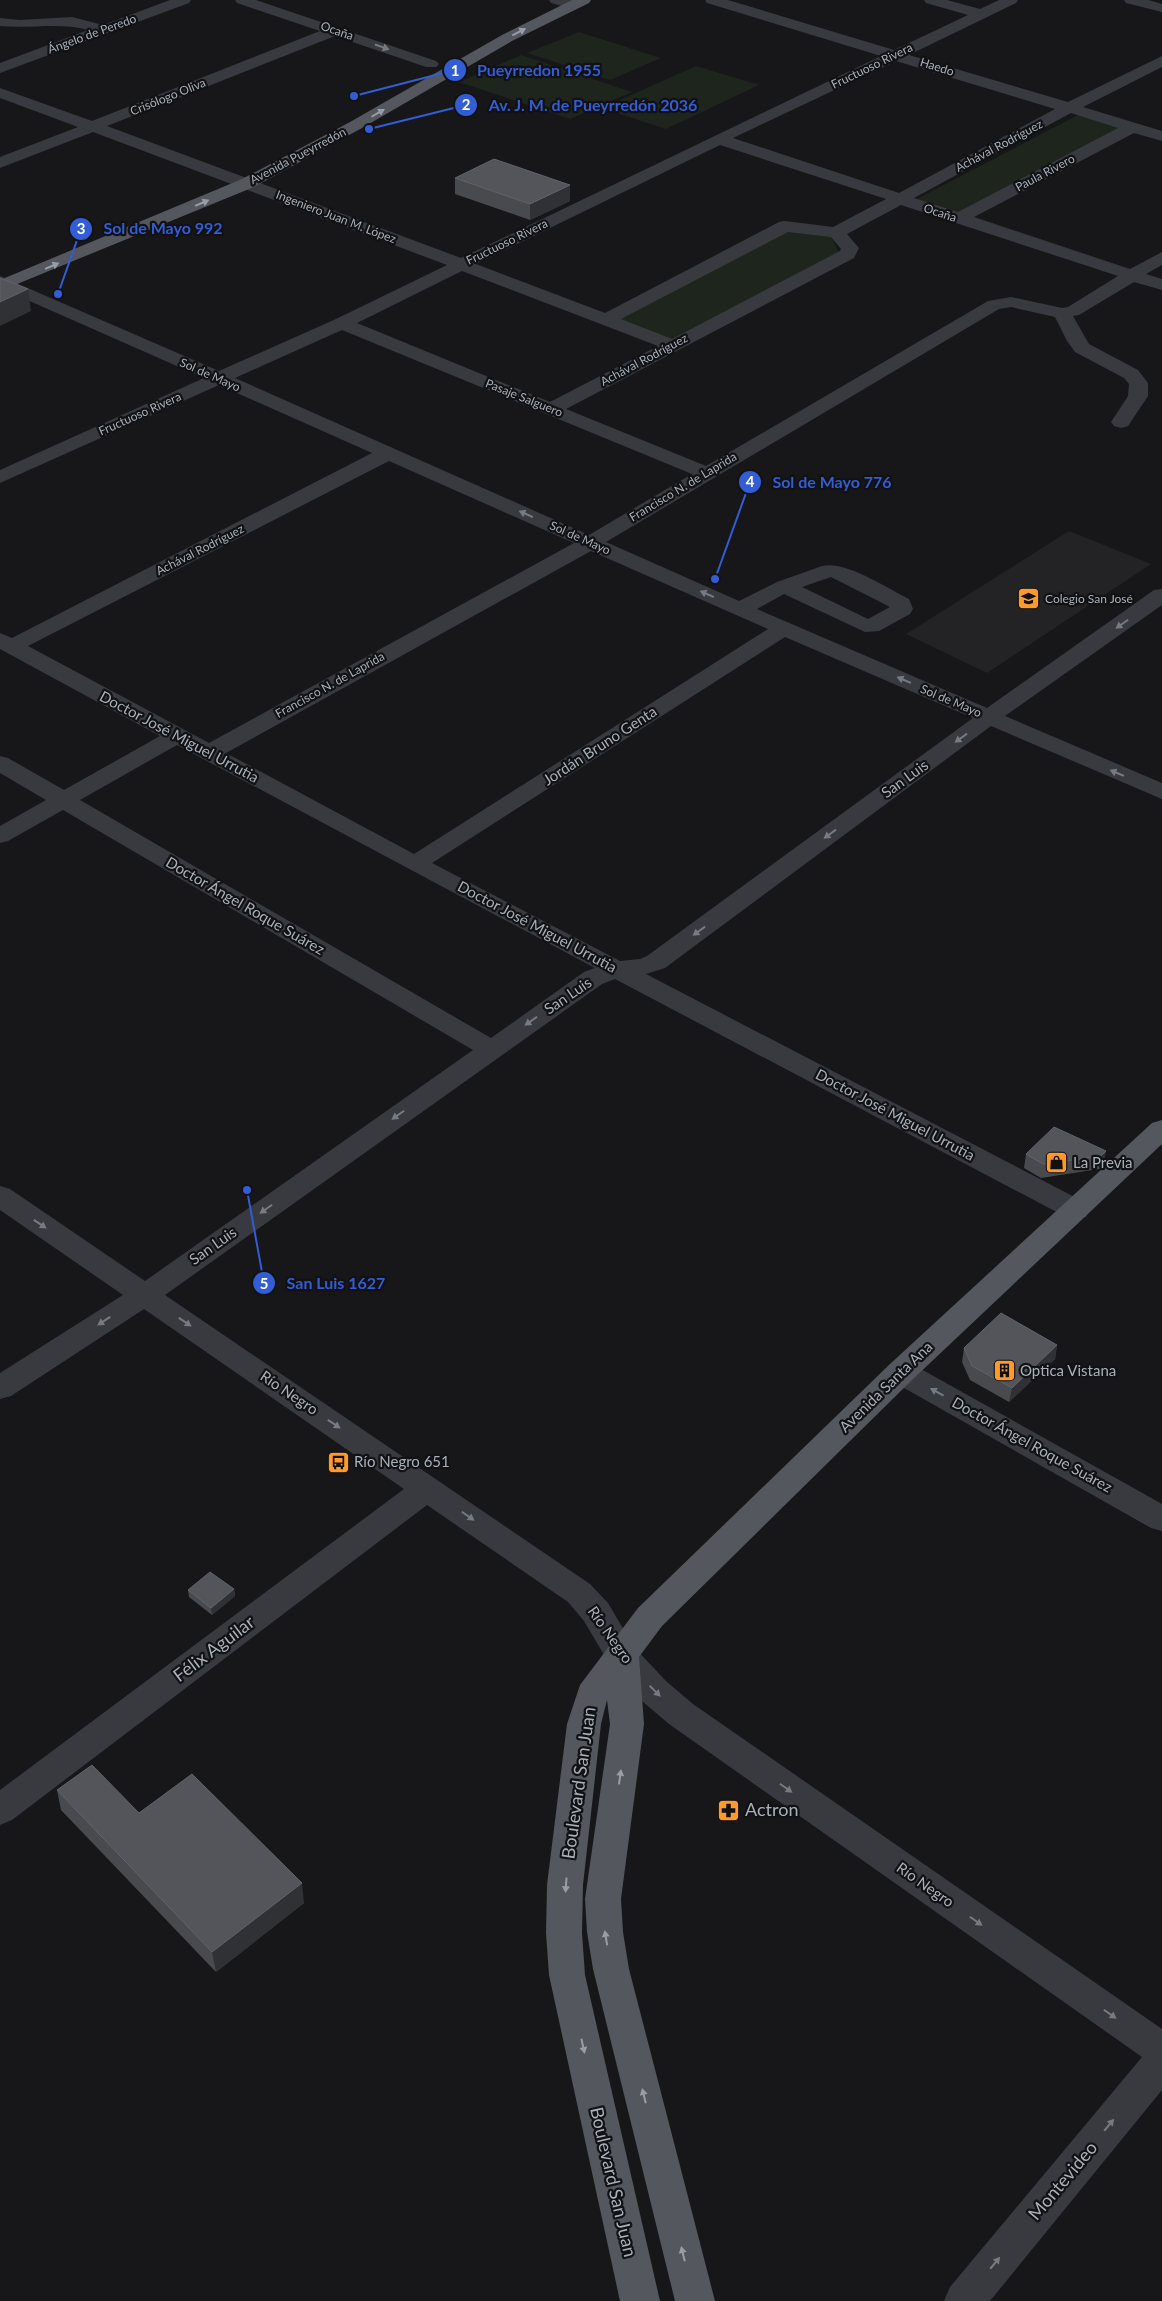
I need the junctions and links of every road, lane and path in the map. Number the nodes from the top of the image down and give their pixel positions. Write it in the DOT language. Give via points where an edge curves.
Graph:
graph roads {
  1 [pos="184,0"];
  2 [pos="242,0"];
  3 [pos="555,0"];
  4 [pos="712,0"];
  5 [pos="931,0"];
  6 [pos="1011,0"];
  7 [pos="1131,0"];
  8 [pos="578,2"];
  9 [pos="1162,8"];
  10 [pos="981,14"];
  11 [pos="0,22"];
  12 [pos="104,30"];
  13 [pos="336,31"];
  14 [pos="896,54"];
  15 [pos="1162,61"];
  16 [pos="431,64"];
  17 [pos="0,68"];
  18 [pos="0,93"];
  19 [pos="379,93"];
  20 [pos="362,103"];
  21 [pos="1070,108"];
  22 [pos="91,127"];
  23 [pos="1132,127"];
  24 [pos="1162,136"];
  25 [pos="718,139"];
  26 [pos="0,163"];
  27 [pos="226,176"];
  28 [pos="248,183"];
  29 [pos="898,199"];
  30 [pos="958,219"];
  31 [pos="836,233"];
  32 [pos="1162,257"];
  33 [pos="460,265"];
  34 [pos="1132,275"];
  35 [pos="2,281"];
  36 [pos="1162,285"];
  37 [pos="1062,313"];
  38 [pos="606,320"];
  39 [pos="342,323"];
  40 [pos="672,345"];
  41 [pos="218,379"];
  42 [pos="551,409"];
  43 [pos="1121,422"];
  44 [pos="388,453"];
  45 [pos="706,473"];
  46 [pos="0,477"];
  47 [pos="590,542"];
  48 [pos="784,586"];
  49 [pos="1162,596"];
  50 [pos="740,609"];
  51 [pos="784,628"];
  52 [pos="6,643"];
  53 [pos="989,717"];
  54 [pos="176,736"];
  55 [pos="208,753"];
  56 [pos="0,762"];
  57 [pos="1162,792"];
  58 [pos="64,800"];
  59 [pos="0,836"];
  60 [pos="416,864"];
  61 [pos="617,969"];
  62 [pos="490,1049"];
  63 [pos="1162,1129"];
  64 [pos="0,1196"];
  65 [pos="1076,1210"];
  66 [pos="145,1294"];
  67 [pos="902,1372"];
  68 [pos="0,1388"];
  69 [pos="428,1488"];
  70 [pos="1162,1519"];
  71 [pos="622,1656"];
  72 [pos="0,1810"];
  73 [pos="1162,2050"];
  74 [pos="1162,2061"];
  75 [pos="640,2301"];
  76 [pos="695,2301"];
  77 [pos="964,2301"];
  1 -- 12 [label="street, Ángelo de Peredo"];
  2 -- 13 [label="street, Ocaña"];
  3 -- 8 [label="street"];
  3 -- 16 [label="main road"];
  4 -- 14 [label="street, Haedo"];
  5 -- 10 [label="street"];
  6 -- 10 [label="street, Fructuoso Rivera"];
  7 -- 9 [label="street"];
  28 -- 8 [label="main road, Avenida Pueyrredón, one-way" via="348,130 507,38"];
  10 -- 14 [label="street, Fructuoso Rivera"];
  11 -- 12 [label="street" via="72,21"];
  12 -- 17 [label="street, Ángelo de Peredo"];
  13 -- 16 [label="street, Ocaña, one-way"];
  13 -- 22 [label="street, Crisólogo Oliva"];
  14 -- 21 [label="street, Haedo"];
  14 -- 25 [label="street, Fructuoso Rivera"];
  15 -- 21 [label="street, Achával Rodríguez"];
  16 -- 19 [label="main road"];
  18 -- 22 [label="street, Ingeniero Juan M. López"];
  20 -- 27 [label="main road, Avenida Pueyrredón"];
  21 -- 23 [label="street, Haedo"];
  21 -- 29 [label="street, Achával Rodríguez"];
  22 -- 26 [label="street, Crisólogo Oliva"];
  22 -- 27 [label="street, Ingeniero Juan M. López"];
  23 -- 24 [label="street, Haedo"];
  23 -- 30 [label="street, Paula Rivero"];
  25 -- 29 [label="street, Ocaña"];
  25 -- 33 [label="street, Fructuoso Rivera"];
  27 -- 28 [label="street, Ingeniero Juan M. López"];
  27 -- 35 [label="main road, Avenida Pueyrredón"];
  28 -- 33 [label="street, Ingeniero Juan M. López"];
  35 -- 28 [label="main road, Avenida Pueyrredón, one-way"];
  29 -- 30 [label="street, Ocaña"];
  29 -- 31 [label="street, Achával Rodríguez"];
  30 -- 34 [label="street, Ocaña"];
  31 -- 38 [label="street" via="785,226"];
  31 -- 40 [label="street, Achával Rodríguez" via="850,248 848,254"];
  32 -- 34 [label="street"];
  33 -- 38 [label="street, Ingeniero Juan M. López"];
  33 -- 39 [label="street, Fructuoso Rivera"];
  34 -- 36 [label="street, Ocaña"];
  34 -- 37 [label="street" via="1073,311"];
  35 -- 41 [label="street, Sol de Mayo"];
  37 -- 43 [label="street" via="1082,348 1131,374 1139,383 1138,396"];
  37 -- 45 [label="street, Francisco N. de Laprida" via="1011,302 994,305"];
  38 -- 40 [label="street, Ingeniero Juan M. López"];
  39 -- 41 [label="street, Fructuoso Rivera"];
  39 -- 42 [label="street, Pasaje Salguero"];
  40 -- 42 [label="street, Achával Rodríguez"];
  41 -- 44 [label="street, Sol de Mayo"];
  41 -- 46 [label="street, Fructuoso Rivera"];
  42 -- 45 [label="street, Pasaje Salguero"];
  47 -- 44 [label="street, Sol de Mayo, one-way"];
  44 -- 52 [label="street, Achával Rodríguez"];
  45 -- 47 [label="street, Francisco N. de Laprida"];
  50 -- 47 [label="street, Sol de Mayo, one-way"];
  47 -- 55 [label="street, Francisco N. de Laprida"];
  48 -- 50 [label="street"];
  49 -- 53 [label="street, San Luis, one-way"];
  50 -- 51 [label="street, Sol de Mayo"];
  53 -- 51 [label="street, Sol de Mayo, one-way"];
  51 -- 60 [label="street, Jordán Bruno Genta"];
  52 -- 54 [label="street, Doctor José Miguel Urrutia"];
  57 -- 53 [label="street, Sol de Mayo, one-way"];
  53 -- 61 [label="street, San Luis, one-way" via="656,962"];
  54 -- 55 [label="street, Doctor José Miguel Urrutia"];
  54 -- 58 [label="street"];
  55 -- 60 [label="street, Doctor José Miguel Urrutia"];
  56 -- 58 [label="street, Doctor Ángel Roque Suárez"];
  58 -- 59 [label="street"];
  58 -- 62 [label="street, Doctor Ángel Roque Suárez"];
  60 -- 61 [label="street, Doctor José Miguel Urrutia"];
  61 -- 62 [label="street, San Luis, one-way" via="592,978"];
  61 -- 65 [label="street, Doctor José Miguel Urrutia"];
  62 -- 66 [label="street, San Luis, one-way"];
  63 -- 65 [label="main road, Avenida Santa Ana"];
  64 -- 66 [label="street, Río Negro, one-way"];
  65 -- 67 [label="main road, Avenida Santa Ana"];
  66 -- 68 [label="street, San Luis, one-way"];
  66 -- 69 [label="street, Río Negro, one-way"];
  70 -- 67 [label="street, Doctor Ángel Roque Suárez, one-way"];
  67 -- 71 [label="main road, Avenida Santa Ana" via="650,1617"];
  69 -- 71 [label="street, Río Negro, one-way" via="579,1593 596,1612"];
  69 -- 72 [label="street, Félix Aguilar"];
  71 -- 73 [label="street, Río Negro, one-way" via="654,1691 681,1714"];
  71 -- 75 [label="main road, Boulevard San Juan, one-way" via="592,1695 584,1724 565,1885 564,1933 567,1975"];
  76 -- 71 [label="main road, one-way" via="611,1969 605,1932 604,1899 627,1724"];
  77 -- 74 [label="street, Montevideo, one-way"];
}
